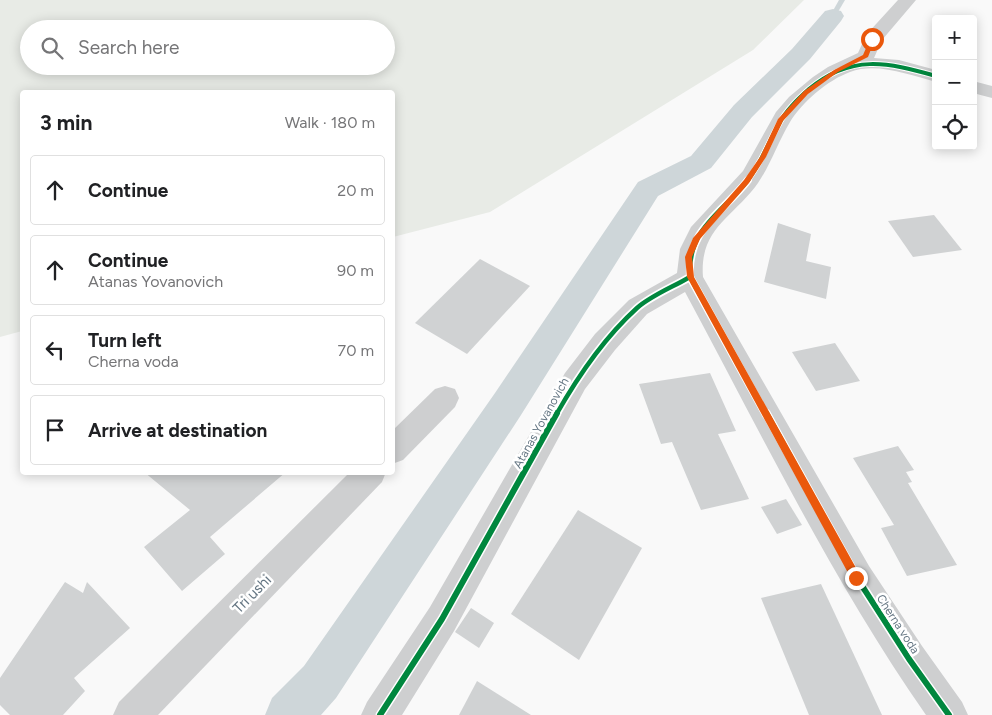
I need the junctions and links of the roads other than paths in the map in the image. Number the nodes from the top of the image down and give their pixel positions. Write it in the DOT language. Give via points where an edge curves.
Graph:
graph roads {
  1 [pos="907,0"];
  2 [pos="836,71"];
  3 [pos="932,75"];
  4 [pos="977,88"];
  5 [pos="992,92"];
  6 [pos="690,277"];
  7 [pos="445,398"];
  8 [pos="395,448"];
  9 [pos="368,475"];
  10 [pos="132,715"];
  11 [pos="380,715"];
  12 [pos="950,715"];
  1 -- 2 [label="street" via="872,39 866,56"];
  2 -- 3 [label="street" via="878,63"];
  2 -- 6 [label="street" via="806,92 780,120 747,182 696,238 689,257"];
  4 -- 5 [label="street"];
  6 -- 11 [label="street, Atanas Yovanovich" via="638,307 575,381 442,619"];
  6 -- 12 [label="street, Cherna voda" via="856,578 909,660"];
  7 -- 8 [label="street"];
  9 -- 10 [label="street, Tri ushi"];
}
